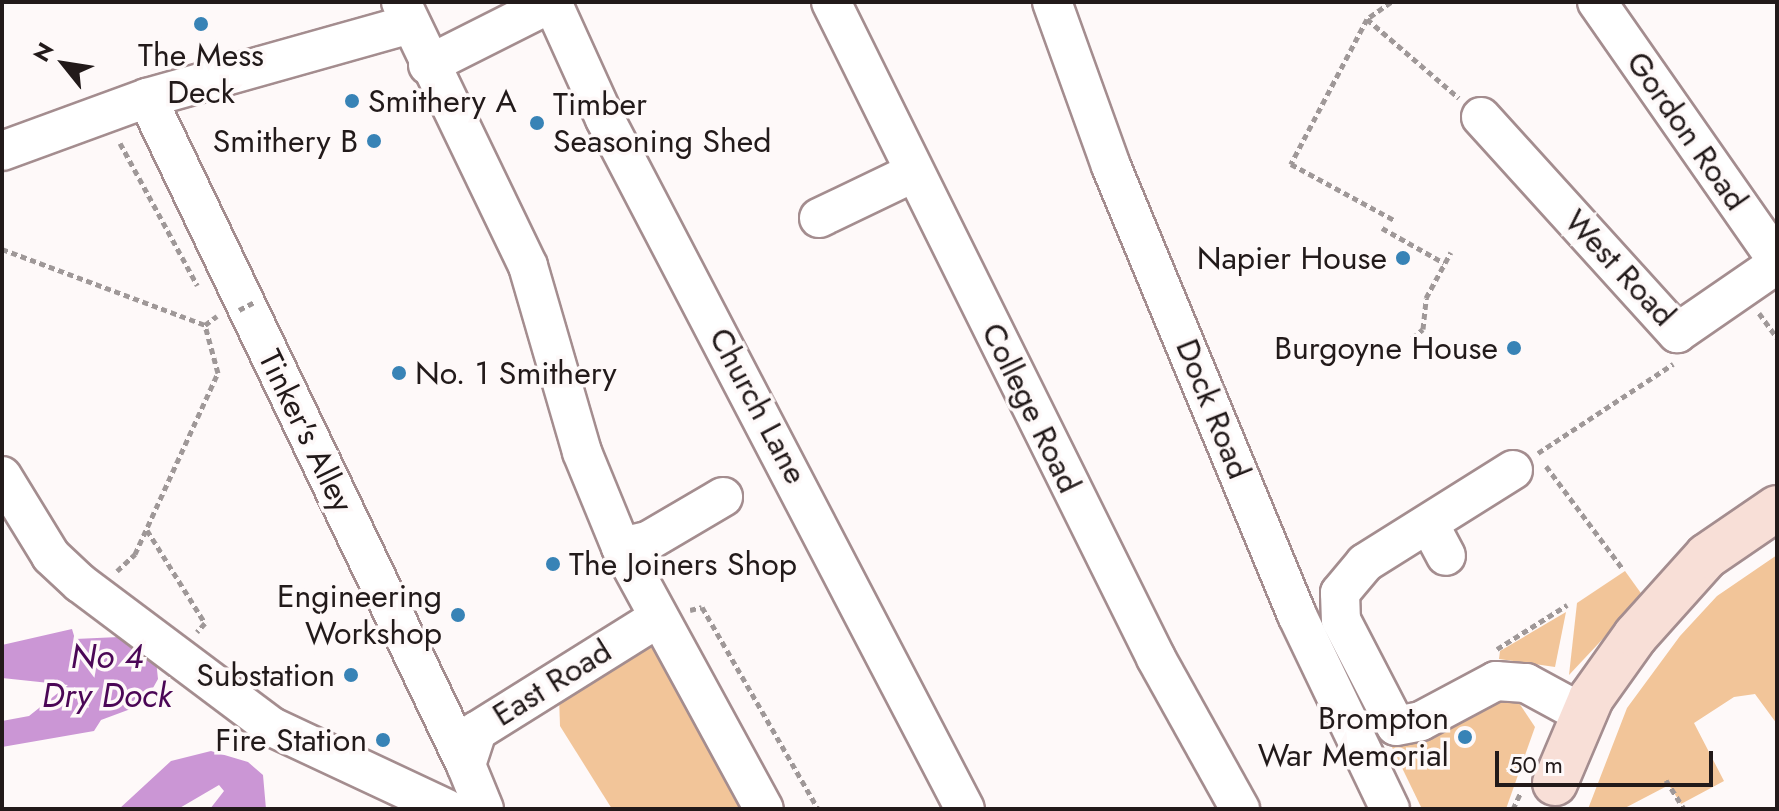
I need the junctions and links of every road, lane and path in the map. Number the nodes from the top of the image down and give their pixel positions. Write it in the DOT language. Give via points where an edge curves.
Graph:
graph roads {
  1 [pos="552,2"];
  2 [pos="831,2"];
  3 [pos="1052,2"];
  4 [pos="1391,2"];
  5 [pos="1597,2"];
  6 [pos="405,13"];
  7 [pos="1367,19"];
  8 [pos="428,65"];
  9 [pos="147,98"];
  10 [pos="104,114"];
  11 [pos="1481,117"];
  12 [pos="2,151"];
  13 [pos="915,172"];
  14 [pos="819,218"];
  15 [pos="1394,220"];
  16 [pos="1382,228"];
  17 [pos="2,249"];
  18 [pos="1451,252"];
  19 [pos="1777,262"];
  20 [pos="1444,263"];
  21 [pos="201,293"];
  22 [pos="1767,301"];
  23 [pos="255,302"];
  24 [pos="209,305"];
  25 [pos="1756,308"];
  26 [pos="225,310"];
  27 [pos="239,310"];
  28 [pos="216,317"];
  29 [pos="1744,317"];
  30 [pos="205,325"];
  31 [pos="1412,338"];
  32 [pos="1777,338"];
  33 [pos="1682,358"];
  34 [pos="1525,462"];
  35 [pos="2,476"];
  36 [pos="723,497"];
  37 [pos="1777,508"];
  38 [pos="147,529"];
  39 [pos="621,547"];
  40 [pos="1622,568"];
  41 [pos="93,593"];
  42 [pos="1567,605"];
  43 [pos="702,607"];
  44 [pos="658,618"];
  45 [pos="1489,654"];
  46 [pos="177,655"];
  47 [pos="1583,714"];
  48 [pos="466,765"];
  49 [pos="1666,780"];
  50 [pos="1549,800"];
  51 [pos="447,809"];
  52 [pos="484,809"];
  53 [pos="764,809"];
  54 [pos="818,809"];
  55 [pos="965,809"];
  56 [pos="1240,809"];
  57 [pos="1390,809"];
  58 [pos="1684,809"];
  1 -- 8 [label="street"];
  1 -- 55 [label="street, Church Lane" via="605,119"];
  2 -- 13 [label="street, College Road"];
  3 -- 57 [label="street, Dock Road" via="1111,166 1297,615"];
  4 -- 7 [label="path"];
  5 -- 19 [label="street, Gordon Road"];
  6 -- 8 [label="street"];
  6 -- 9 [label="street"];
  7 -- 11 [label="path"];
  7 -- 15 [label="path" via="1291,164"];
  8 -- 39 [label="street" via="528,266 582,452"];
  9 -- 10 [label="street"];
  9 -- 48 [label="street, Tinker's Alley"];
  10 -- 12 [label="street"];
  10 -- 21 [label="path"];
  11 -- 19 [label="street, West Road" via="1677,333"];
  13 -- 14 [label="street"];
  13 -- 56 [label="street, College Road" via="1156,658"];
  16 -- 20 [label="path"];
  17 -- 30 [label="path"];
  18 -- 20 [label="path"];
  20 -- 31 [label="path" via="1426,298 1423,329"];
  22 -- 25 [label="path"];
  23 -- 27 [label="path, bridge"];
  24 -- 28 [label="path"];
  25 -- 29 [label="path"];
  25 -- 32 [label="path"];
  26 -- 28 [label="path"];
  28 -- 30 [label="path"];
  30 -- 38 [label="path" via="218,373"];
  33 -- 34 [label="path"];
  34 -- 40 [label="path"];
  34 -- 47 [label="street" via="1437,540 1365,563 1336,604 1396,726 1421,721 1496,681 1526,683"];
  35 -- 41 [label="street" via="51,556"];
  36 -- 39 [label="street" via="648,541"];
  37 -- 47 [label="main road" via="1707,556 1636,635"];
  38 -- 41 [label="path" via="135,554"];
  38 -- 46 [label="path" via="205,623"];
  39 -- 44 [label="street"];
  41 -- 46 [label="street"];
  42 -- 45 [label="path"];
  43 -- 54 [label="path"];
  44 -- 48 [label="street, East Road" via="505,709 477,731"];
  44 -- 53 [label="street"];
  46 -- 51 [label="street" via="272,727"];
  47 -- 50 [label="main road"];
  48 -- 52 [label="street"];
  49 -- 58 [label="path"];
}
